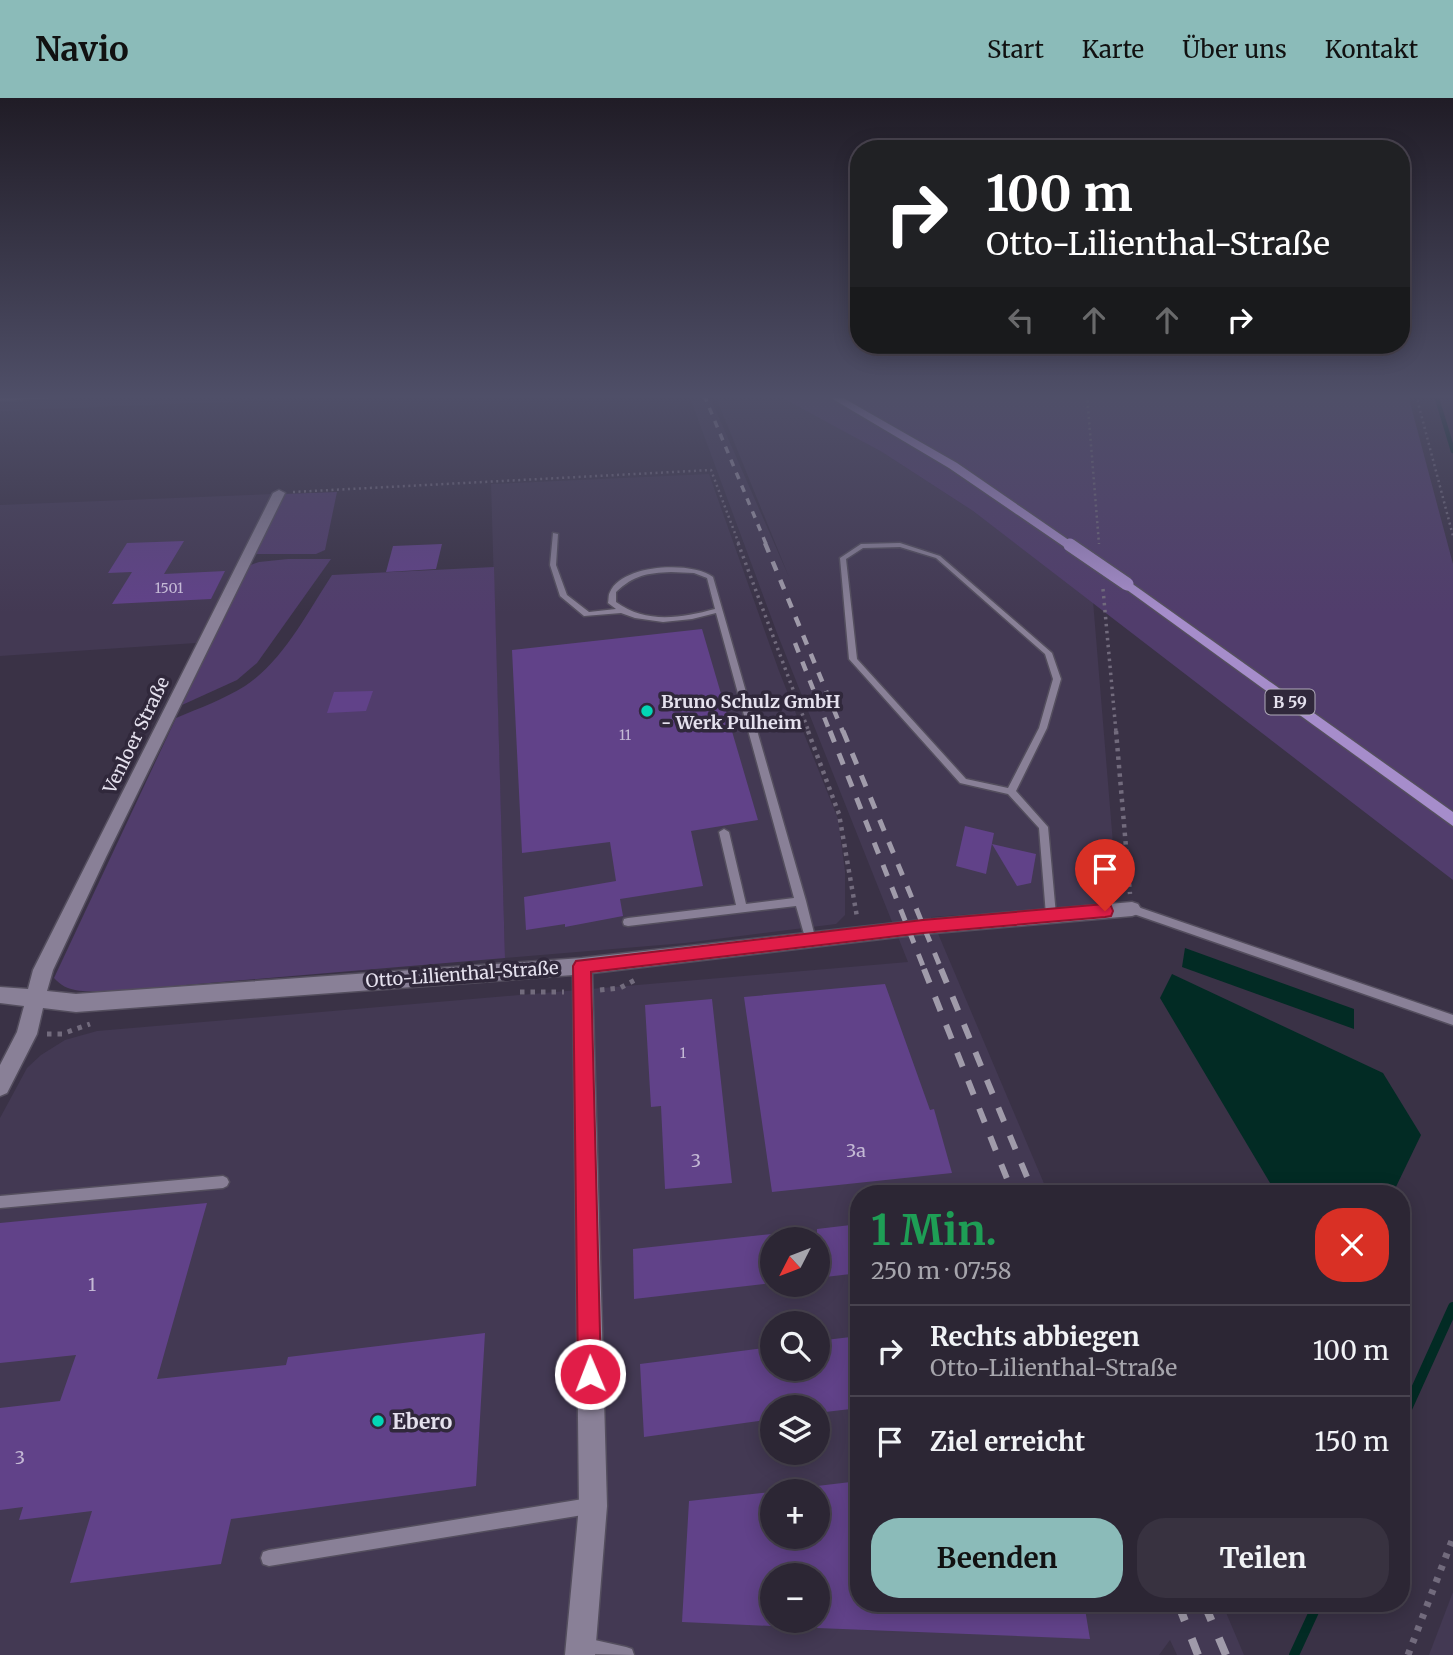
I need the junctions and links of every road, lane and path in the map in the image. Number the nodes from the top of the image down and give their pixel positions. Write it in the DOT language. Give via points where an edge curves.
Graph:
graph roads {
  1 [pos="957,468"];
  2 [pos="1093,468"];
  3 [pos="1435,468"];
  4 [pos="279,493"];
  5 [pos="555,534"];
  6 [pos="1453,536"];
  7 [pos="1100,553"];
  8 [pos="1102,580"];
  9 [pos="719,610"];
  10 [pos="621,611"];
  11 [pos="1011,792"];
  12 [pos="1453,820"];
  13 [pos="724,832"];
  14 [pos="800,901"];
  15 [pos="742,908"];
  16 [pos="1132,909"];
  17 [pos="1051,915"];
  18 [pos="628,922"];
  19 [pos="864,934"];
  20 [pos="811,941"];
  21 [pos="582,966"];
  22 [pos="0,995"];
  23 [pos="35,997"];
  24 [pos="1453,1020"];
  25 [pos="0,1086"];
  26 [pos="223,1182"];
  27 [pos="0,1202"];
  28 [pos="593,1506"];
  29 [pos="1453,1538"];
  30 [pos="269,1558"];
  31 [pos="582,1650"];
  32 [pos="626,1655"];
  33 [pos="1408,1655"];
  1 -- 12 [label="main road, B 59, bridge"];
  2 -- 7 [label="path"];
  3 -- 6 [label="path"];
  4 -- 19 [label="path" via="711,470 839,814 854,907"];
  4 -- 23 [label="street, Venloer Straße" via="97,857 43,970"];
  5 -- 10 [label="lane" via="553,565 564,596 587,614"];
  8 -- 16 [label="path"];
  9 -- 10 [label="lane" via="661,620"];
  9 -- 10 [label="lane" via="710,577 703,570 690,569 628,578 613,592 612,603"];
  9 -- 14 [label="lane"];
  11 -- 11 [label="lane" via="1043,728 1057,679 1048,653 938,557 900,545 861,546 842,558 853,659 963,781"];
  11 -- 17 [label="lane" via="1043,827"];
  13 -- 15 [label="lane"];
  14 -- 15 [label="lane"];
  14 -- 20 [label="lane"];
  15 -- 18 [label="lane"];
  16 -- 17 [label="street, Otto-Lilienthal-Straße"];
  16 -- 24 [label="lane"];
  17 -- 19 [label="street, Otto-Lilienthal-Straße"];
  19 -- 20 [label="street, Otto-Lilienthal-Straße"];
  20 -- 21 [label="street, Otto-Lilienthal-Straße"];
  21 -- 23 [label="street, Otto-Lilienthal-Straße" via="76,1003"];
  21 -- 28 [label="street"];
  22 -- 23 [label="street, Otto-Lilienthal-Straße"];
  23 -- 25 [label="street, Venloer Straße" via="27,1034"];
  26 -- 27 [label="lane"];
  28 -- 30 [label="lane"];
  28 -- 31 [label="street"];
  29 -- 33 [label="path"];
  31 -- 32 [label="lane"];
}
